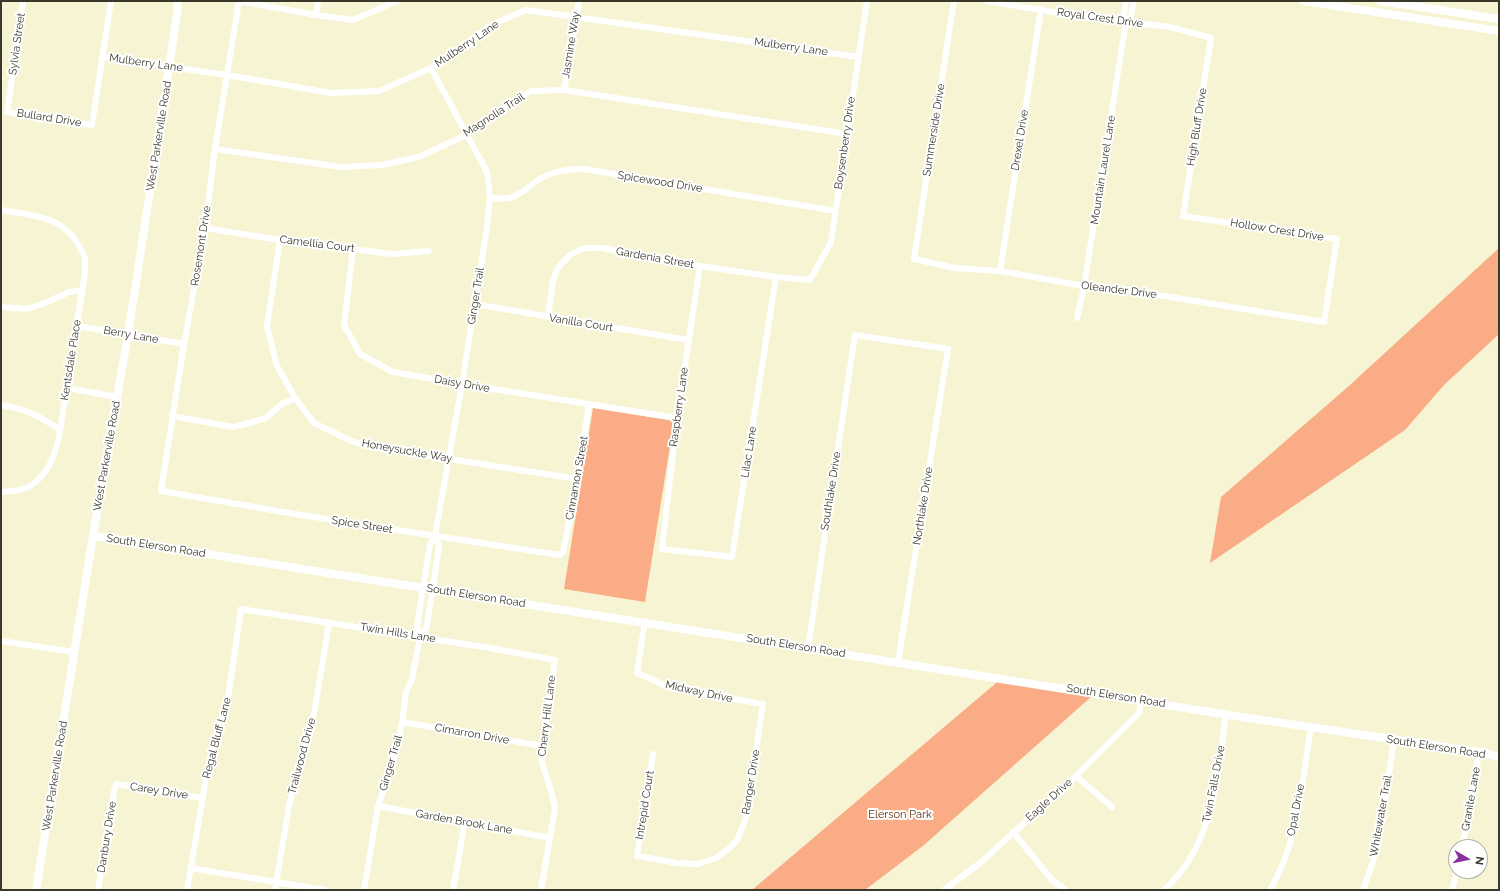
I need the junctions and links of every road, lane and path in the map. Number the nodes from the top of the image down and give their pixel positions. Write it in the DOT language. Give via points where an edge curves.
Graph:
graph roads {
  1 [pos="23,1"];
  2 [pos="111,1"];
  3 [pos="178,1"];
  4 [pos="181,1"];
  5 [pos="239,1"];
  6 [pos="318,1"];
  7 [pos="397,1"];
  8 [pos="579,1"];
  9 [pos="867,1"];
  10 [pos="954,1"];
  11 [pos="988,1"];
  12 [pos="1126,1"];
  13 [pos="1134,1"];
  14 [pos="1304,1"];
  15 [pos="1380,1"];
  16 [pos="1041,9"];
  17 [pos="316,15"];
  18 [pos="576,16"];
  19 [pos="1499,19"];
  20 [pos="176,21"];
  21 [pos="1126,22"];
  22 [pos="1499,31"];
  23 [pos="1211,38"];
  24 [pos="102,57"];
  25 [pos="858,57"];
  26 [pos="170,66"];
  27 [pos="431,68"];
  28 [pos="227,76"];
  29 [pos="564,90"];
  30 [pos="7,112"];
  31 [pos="468,134"];
  32 [pos="846,134"];
  33 [pos="215,149"];
  34 [pos="490,198"];
  35 [pos="1,210"];
  36 [pos="836,210"];
  37 [pos="1183,216"];
  38 [pos="205,228"];
  39 [pos="280,240"];
  40 [pos="353,249"];
  41 [pos="429,251"];
  42 [pos="914,259"];
  43 [pos="700,266"];
  44 [pos="1000,271"];
  45 [pos="776,277"];
  46 [pos="810,280"];
  47 [pos="1084,286"];
  48 [pos="82,290"];
  49 [pos="474,304"];
  50 [pos="1,307"];
  51 [pos="548,317"];
  52 [pos="1077,318"];
  53 [pos="1324,322"];
  54 [pos="77,326"];
  55 [pos="128,335"];
  56 [pos="855,335"];
  57 [pos="688,340"];
  58 [pos="184,344"];
  59 [pos="462,384"];
  60 [pos="66,388"];
  61 [pos="117,397"];
  62 [pos="295,398"];
  63 [pos="589,404"];
  64 [pos="1,405"];
  65 [pos="172,416"];
  66 [pos="677,418"];
  67 [pos="60,430"];
  68 [pos="449,459"];
  69 [pos="578,479"];
  70 [pos="161,491"];
  71 [pos="1,492"];
  72 [pos="93,536"];
  73 [pos="435,536"];
  74 [pos="662,549"];
  75 [pos="563,552"];
  76 [pos="424,588"];
  77 [pos="433,589"];
  78 [pos="241,609"];
  79 [pos="645,621"];
  80 [pos="329,623"];
  81 [pos="420,637"];
  82 [pos="1,641"];
  83 [pos="808,648"];
  84 [pos="74,652"];
  85 [pos="555,660"];
  86 [pos="898,662"];
  87 [pos="1141,700"];
  88 [pos="763,704"];
  89 [pos="1226,714"];
  90 [pos="402,722"];
  91 [pos="1310,727"];
  92 [pos="1394,740"];
  93 [pos="542,746"];
  94 [pos="1479,752"];
  95 [pos="653,754"];
  96 [pos="1499,757"];
  97 [pos="1076,776"];
  98 [pos="116,784"];
  99 [pos="202,798"];
  100 [pos="378,806"];
  101 [pos="1112,807"];
  102 [pos="465,821"];
  103 [pos="1013,832"];
  104 [pos="550,838"];
  105 [pos="1464,839"];
  106 [pos="638,856"];
  107 [pos="190,868"];
  108 [pos="1455,879"];
  109 [pos="277,882"];
  110 [pos="36,890"];
  111 [pos="98,890"];
  112 [pos="187,890"];
  113 [pos="275,890"];
  114 [pos="325,890"];
  115 [pos="364,890"];
  116 [pos="453,890"];
  117 [pos="541,890"];
  118 [pos="944,890"];
  119 [pos="1066,890"];
  120 [pos="1164,890"];
  121 [pos="1270,890"];
  122 [pos="1363,890"];
  123 [pos="1452,890"];
  1 -- 30 [label="street, Sylvia Street"];
  2 -- 24 [label="street"];
  3 -- 20 [label="street, West Parkerville Road"];
  4 -- 20 [label="street, West Parkerville Road"];
  5 -- 17 [label="street"];
  5 -- 28 [label="street, Rosemont Drive"];
  6 -- 17 [label="street"];
  7 -- 17 [label="street" via="353,20"];
  8 -- 18 [label="street, Jasmine Way"];
  9 -- 25 [label="street, Boysenberry Drive"];
  10 -- 42 [label="street, Summerside Drive"];
  11 -- 16 [label="street, Royal Crest Drive"];
  12 -- 21 [label="street, Mountain Laurel Lane"];
  13 -- 21 [label="street, Mountain Laurel Lane" via="1131,16"];
  14 -- 22 [label="street"];
  15 -- 19 [label="street"];
  16 -- 21 [label="street, Royal Crest Drive"];
  16 -- 44 [label="street, Drexel Drive"];
  18 -- 25 [label="street, Mulberry Lane"];
  18 -- 27 [label="street, Mulberry Lane" via="526,10 493,24"];
  18 -- 29 [label="street, Jasmine Way"];
  20 -- 26 [label="street, West Parkerville Road"];
  21 -- 23 [label="street, Royal Crest Drive" via="1170,27"];
  21 -- 47 [label="street, Mountain Laurel Lane"];
  23 -- 37 [label="street, High Bluff Drive"];
  24 -- 26 [label="street, Mulberry Lane"];
  24 -- 30 [label="street, Bullard Drive" via="92,125"];
  25 -- 32 [label="street, Boysenberry Drive"];
  26 -- 28 [label="street, Mulberry Lane"];
  26 -- 55 [label="street, West Parkerville Road"];
  27 -- 28 [label="street, Mulberry Lane" via="379,91 331,93"];
  27 -- 31 [label="street, Ginger Trail"];
  28 -- 33 [label="street, Rosemont Drive"];
  29 -- 31 [label="street, Magnolia Trail" via="531,91"];
  29 -- 32 [label="street, Magnolia Trail"];
  31 -- 33 [label="street, Magnolia Trail" via="419,157 381,165 341,167"];
  31 -- 34 [label="street, Ginger Trail" via="487,172"];
  32 -- 36 [label="street, Boysenberry Drive"];
  33 -- 38 [label="street, Rosemont Drive"];
  34 -- 36 [label="street, Spicewood Drive" via="509,198 522,193 541,178 554,172 584,169"];
  34 -- 49 [label="street, Ginger Trail"];
  35 -- 48 [label="street, Kentsdale Place" via="44,218 68,230 84,257"];
  36 -- 46 [label="street, Boysenberry Drive" via="831,242"];
  37 -- 53 [label="street, Hollow Crest Drive" via="1337,239"];
  38 -- 39 [label="street, Camellia Court"];
  38 -- 58 [label="street, Rosemont Drive"];
  39 -- 40 [label="street, Camellia Court"];
  39 -- 62 [label="street, Honeysuckle Way" via="268,326 277,366"];
  40 -- 41 [label="street, Camellia Court" via="392,254"];
  40 -- 59 [label="street, Daisy Drive" via="344,325 360,354 393,372"];
  42 -- 44 [label="street, Oleander Drive" via="955,268"];
  43 -- 45 [label="street, Gardenia Street"];
  43 -- 51 [label="street, Gardenia Street" via="602,248 585,248 571,254 557,269"];
  43 -- 57 [label="street, Raspberry Lane"];
  44 -- 47 [label="street, Oleander Drive"];
  45 -- 46 [label="street, Gardenia Street"];
  45 -- 74 [label="street, Lilac Lane" via="732,557"];
  47 -- 52 [label="street, Mountain Laurel Lane"];
  47 -- 53 [label="street, Oleander Drive" via="1127,290"];
  48 -- 50 [label="street" via="69,292 27,309"];
  48 -- 54 [label="street, Kentsdale Place"];
  49 -- 51 [label="street, Vanilla Court"];
  49 -- 59 [label="street, Ginger Trail"];
  51 -- 57 [label="street, Vanilla Court"];
  54 -- 55 [label="street, Berry Lane"];
  54 -- 60 [label="street, Kentsdale Place"];
  55 -- 58 [label="street, Berry Lane"];
  55 -- 61 [label="street, West Parkerville Road"];
  56 -- 83 [label="street, Southlake Drive"];
  56 -- 86 [label="street, Northlake Drive" via="948,349"];
  57 -- 66 [label="street, Raspberry Lane"];
  58 -- 65 [label="street, Rosemont Drive"];
  59 -- 63 [label="street, Daisy Drive"];
  59 -- 68 [label="street, Ginger Trail"];
  60 -- 61 [label="street"];
  60 -- 67 [label="street, Kentsdale Place"];
  61 -- 72 [label="street, West Parkerville Road"];
  62 -- 65 [label="street" via="282,404 266,418 232,427"];
  62 -- 68 [label="street, Honeysuckle Way" via="314,422 351,441 372,447"];
  63 -- 66 [label="street, Daisy Drive"];
  63 -- 69 [label="street, Cinnamon Street"];
  64 -- 67 [label="street" via="29,412"];
  65 -- 70 [label="street, Rosemont Drive"];
  66 -- 74 [label="street, Raspberry Lane"];
  67 -- 71 [label="street, Kentsdale Place" via="54,457 44,476 26,488"];
  68 -- 69 [label="street, Honeysuckle Way"];
  68 -- 73 [label="street, Ginger Trail"];
  69 -- 75 [label="street, Cinnamon Street"];
  70 -- 73 [label="street, Spice Street"];
  72 -- 76 [label="street, South Elerson Road"];
  72 -- 84 [label="street, West Parkerville Road"];
  73 -- 75 [label="street, Spice Street" via="559,555"];
  73 -- 76 [label="street, Ginger Trail" via="430,544"];
  73 -- 77 [label="street, Ginger Trail" via="439,545"];
  76 -- 77 [label="street, South Elerson Road"];
  76 -- 81 [label="street, Ginger Trail" via="417,626"];
  77 -- 79 [label="street, South Elerson Road"];
  77 -- 81 [label="street, Ginger Trail" via="426,629"];
  78 -- 80 [label="street, Twin Hills Lane"];
  78 -- 99 [label="street, Regal Bluff Lane" via="226,712 214,744"];
  79 -- 83 [label="street, South Elerson Road"];
  79 -- 88 [label="street, Midway Drive" via="637,673 681,690"];
  80 -- 81 [label="street, Twin Hills Lane"];
  80 -- 109 [label="street, Trailwood Drive" via="315,708 308,741 297,773"];
  81 -- 85 [label="street, Twin Hills Lane"];
  81 -- 90 [label="street, Ginger Trail" via="412,679 406,692"];
  82 -- 84 [label="street"];
  83 -- 86 [label="street, South Elerson Road"];
  84 -- 110 [label="street, West Parkerville Road"];
  85 -- 93 [label="street, Cherry Hill Lane"];
  86 -- 87 [label="street, South Elerson Road"];
  87 -- 89 [label="street, South Elerson Road"];
  87 -- 97 [label="street, Eagle Drive" via="1139,713"];
  88 -- 106 [label="street, Ranger Drive" via="745,821 737,840 716,858 698,864"];
  89 -- 91 [label="street, South Elerson Road"];
  89 -- 120 [label="street, Twin Falls Drive" via="1213,801 1207,823 1196,849 1178,876"];
  90 -- 93 [label="street, Cimarron Drive"];
  90 -- 100 [label="street, Ginger Trail" via="394,760"];
  91 -- 92 [label="street, South Elerson Road"];
  91 -- 121 [label="street, Opal Drive" via="1296,818 1280,874"];
  92 -- 94 [label="street, South Elerson Road"];
  92 -- 122 [label="street, Whitewater Trail" via="1383,814 1373,862"];
  93 -- 104 [label="street, Cherry Hill Lane" via="542,764 555,808"];
  94 -- 96 [label="street, South Elerson Road"];
  94 -- 105 [label="street, Granite Lane"];
  95 -- 106 [label="street, Intrepid Court"];
  97 -- 101 [label="street"];
  97 -- 103 [label="street, Eagle Drive"];
  98 -- 99 [label="street, Carey Drive"];
  98 -- 111 [label="street, Danbury Drive"];
  99 -- 107 [label="street, Regal Bluff Lane"];
  100 -- 102 [label="street, Garden Brook Lane"];
  100 -- 115 [label="street, Ginger Trail"];
  102 -- 104 [label="street, Garden Brook Lane"];
  102 -- 116 [label="street"];
  103 -- 118 [label="street, Eagle Drive" via="980,863"];
  103 -- 119 [label="street" via="1052,880"];
  104 -- 117 [label="street, Cherry Hill Lane"];
  107 -- 109 [label="street"];
  107 -- 112 [label="street, Regal Bluff Lane"];
  108 -- 123 [label="street"];
  109 -- 113 [label="street, Trailwood Drive"];
  109 -- 114 [label="street"];
}
